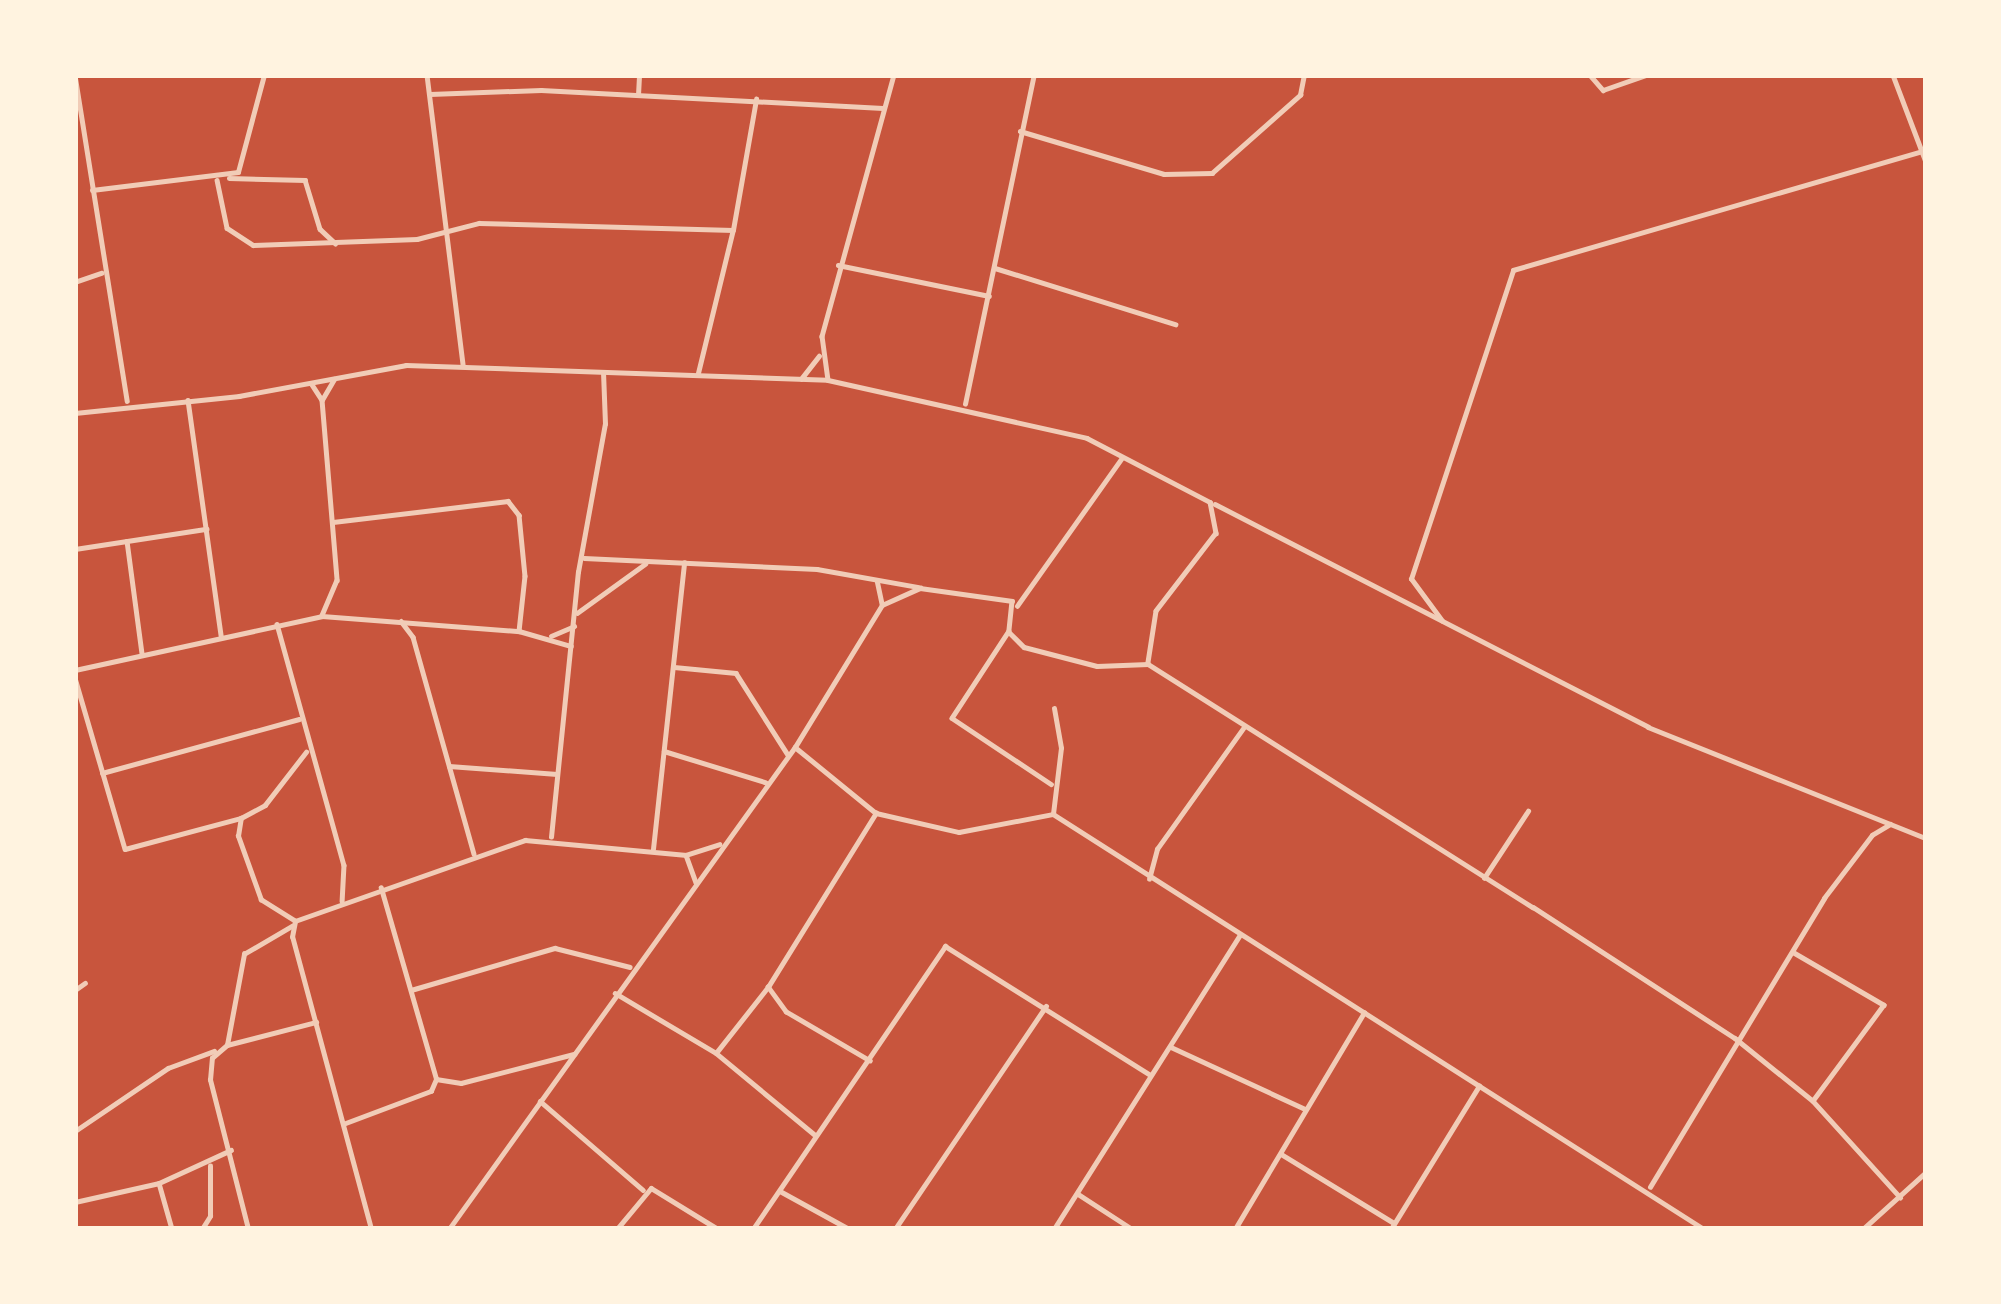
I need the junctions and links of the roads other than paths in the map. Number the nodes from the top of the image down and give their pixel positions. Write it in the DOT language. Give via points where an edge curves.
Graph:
graph roads {
  1 [pos="75,75"];
  2 [pos="427,75"];
  3 [pos="639,75"];
  4 [pos="894,75"];
  5 [pos="1304,75"];
  6 [pos="1590,75"];
  7 [pos="1646,75"];
  8 [pos="1893,75"];
  9 [pos="262,76"];
  10 [pos="1032,76"];
  11 [pos="430,94"];
  12 [pos="638,95"];
  13 [pos="756,99"];
  14 [pos="883,108"];
  15 [pos="1020,131"];
  16 [pos="1923,151"];
  17 [pos="1926,162"];
  18 [pos="228,178"];
  19 [pos="217,180"];
  20 [pos="92,190"];
  21 [pos="443,228"];
  22 [pos="733,230"];
  23 [pos="334,243"];
  24 [pos="838,265"];
  25 [pos="995,268"];
  26 [pos="101,273"];
  27 [pos="75,282"];
  28 [pos="989,296"];
  29 [pos="1175,324"];
  30 [pos="819,356"];
  31 [pos="463,365"];
  32 [pos="602,371"];
  33 [pos="698,373"];
  34 [pos="336,377"];
  35 [pos="828,380"];
  36 [pos="309,381"];
  37 [pos="798,381"];
  38 [pos="188,400"];
  39 [pos="322,400"];
  40 [pos="128,404"];
  41 [pos="964,405"];
  42 [pos="75,413"];
  43 [pos="1121,459"];
  44 [pos="1210,502"];
  45 [pos="333,522"];
  46 [pos="207,529"];
  47 [pos="127,541"];
  48 [pos="75,549"];
  49 [pos="584,558"];
  50 [pos="647,562"];
  51 [pos="684,563"];
  52 [pos="877,580"];
  53 [pos="920,588"];
  54 [pos="882,604"];
  55 [pos="1016,609"];
  56 [pos="577,613"];
  57 [pos="322,616"];
  58 [pos="401,621"];
  59 [pos="1442,621"];
  60 [pos="425,623"];
  61 [pos="277,624"];
  62 [pos="575,626"];
  63 [pos="519,631"];
  64 [pos="1009,632"];
  65 [pos="221,636"];
  66 [pos="551,636"];
  67 [pos="413,637"];
  68 [pos="571,646"];
  69 [pos="142,653"];
  70 [pos="1148,664"];
  71 [pos="674,667"];
  72 [pos="75,670"];
  73 [pos="75,678"];
  74 [pos="1054,709"];
  75 [pos="301,718"];
  76 [pos="1244,727"];
  77 [pos="795,747"];
  78 [pos="308,750"];
  79 [pos="664,751"];
  80 [pos="788,755"];
  81 [pos="449,766"];
  82 [pos="102,773"];
  83 [pos="559,775"];
  84 [pos="765,782"];
  85 [pos="1051,784"];
  86 [pos="1528,811"];
  87 [pos="876,813"];
  88 [pos="1053,814"];
  89 [pos="241,818"];
  90 [pos="1890,824"];
  91 [pos="550,837"];
  92 [pos="1926,838"];
  93 [pos="720,844"];
  94 [pos="653,849"];
  95 [pos="474,854"];
  96 [pos="686,855"];
  97 [pos="1484,878"];
  98 [pos="1149,879"];
  99 [pos="696,882"];
  100 [pos="381,888"];
  101 [pos="341,902"];
  102 [pos="293,923"];
  103 [pos="1239,936"];
  104 [pos="1793,952"];
  105 [pos="631,967"];
  106 [pos="85,983"];
  107 [pos="768,987"];
  108 [pos="75,990"];
  109 [pos="410,990"];
  110 [pos="615,993"];
  111 [pos="1046,1006"];
  112 [pos="1364,1013"];
  113 [pos="316,1022"];
  114 [pos="1735,1038"];
  115 [pos="227,1045"];
  116 [pos="1171,1047"];
  117 [pos="218,1050"];
  118 [pos="716,1053"];
  119 [pos="574,1054"];
  120 [pos="198,1056"];
  121 [pos="870,1061"];
  122 [pos="209,1066"];
  123 [pos="1149,1075"];
  124 [pos="436,1079"];
  125 [pos="1480,1084"];
  126 [pos="541,1101"];
  127 [pos="1813,1101"];
  128 [pos="1305,1109"];
  129 [pos="343,1124"];
  130 [pos="75,1131"];
  131 [pos="814,1135"];
  132 [pos="231,1150"];
  133 [pos="1281,1154"];
  134 [pos="211,1163"];
  135 [pos="1926,1172"];
  136 [pos="159,1183"];
  137 [pos="1649,1189"];
  138 [pos="643,1190"];
  139 [pos="780,1191"];
  140 [pos="1078,1194"];
  141 [pos="1900,1197"];
  142 [pos="75,1202"];
  143 [pos="1393,1226"];
  144 [pos="172,1229"];
  145 [pos="202,1229"];
  146 [pos="248,1229"];
  147 [pos="371,1229"];
  148 [pos="449,1229"];
  149 [pos="617,1229"];
  150 [pos="718,1229"];
  151 [pos="753,1229"];
  152 [pos="849,1229"];
  153 [pos="895,1229"];
  154 [pos="1054,1229"];
  155 [pos="1132,1229"];
  156 [pos="1235,1229"];
  157 [pos="1705,1229"];
  158 [pos="1863,1229"];
  1 -- 20 [label="street"];
  2 -- 11 [label="street"];
  3 -- 12 [label="street"];
  4 -- 14 [label="street"];
  5 -- 15 [label="street" via="1300,95 1212,173 1164,175"];
  6 -- 7 [label="street" via="1603,91"];
  8 -- 16 [label="street"];
  9 -- 18 [label="street" via="245,160"];
  10 -- 15 [label="street"];
  11 -- 12 [label="street"];
  11 -- 21 [label="street"];
  12 -- 13 [label="street"];
  13 -- 14 [label="street"];
  13 -- 22 [label="street"];
  14 -- 24 [label="street"];
  15 -- 25 [label="street"];
  16 -- 17 [label="street"];
  16 -- 59 [label="street" via="1513,270 1411,579"];
  18 -- 19 [label="street"];
  18 -- 23 [label="street" via="305,180 320,229"];
  19 -- 20 [label="street"];
  19 -- 23 [label="street" via="236,239 284,247"];
  20 -- 26 [label="street"];
  21 -- 22 [label="street" via="608,223"];
  21 -- 23 [label="street" via="417,238"];
  21 -- 31 [label="street"];
  22 -- 33 [label="street"];
  24 -- 28 [label="street"];
  24 -- 30 [label="street"];
  25 -- 28 [label="street"];
  25 -- 29 [label="street"];
  26 -- 27 [label="street"];
  26 -- 40 [label="street"];
  28 -- 41 [label="street"];
  30 -- 35 [label="street"];
  30 -- 37 [label="street"];
  31 -- 32 [label="street"];
  31 -- 34 [label="street"];
  32 -- 33 [label="street"];
  32 -- 49 [label="street" via="605,424"];
  33 -- 37 [label="street"];
  34 -- 36 [label="street"];
  34 -- 39 [label="street"];
  35 -- 37 [label="street"];
  35 -- 41 [label="street"];
  36 -- 38 [label="street"];
  36 -- 39 [label="street"];
  38 -- 40 [label="street"];
  38 -- 46 [label="street"];
  39 -- 45 [label="street"];
  40 -- 42 [label="street"];
  41 -- 43 [label="street" via="1087,438"];
  43 -- 44 [label="street"];
  43 -- 55 [label="street"];
  44 -- 59 [label="street"];
  44 -- 70 [label="street" via="1216,533 1156,611"];
  45 -- 57 [label="street" via="337,580"];
  45 -- 63 [label="street" via="508,501 519,514 525,576"];
  46 -- 47 [label="street"];
  46 -- 65 [label="street"];
  47 -- 48 [label="street"];
  47 -- 69 [label="street"];
  49 -- 50 [label="street"];
  49 -- 56 [label="street"];
  50 -- 51 [label="street"];
  50 -- 56 [label="street"];
  51 -- 52 [label="street"];
  51 -- 71 [label="street"];
  52 -- 53 [label="street"];
  52 -- 54 [label="street"];
  53 -- 54 [label="street"];
  53 -- 55 [label="street" via="1012,601"];
  54 -- 77 [label="street"];
  55 -- 64 [label="street"];
  56 -- 62 [label="street"];
  57 -- 58 [label="street"];
  57 -- 61 [label="street"];
  58 -- 60 [label="street"];
  58 -- 67 [label="street"];
  59 -- 90 [label="street" via="1663,734"];
  60 -- 63 [label="street"];
  60 -- 67 [label="street"];
  61 -- 65 [label="street"];
  61 -- 75 [label="street"];
  62 -- 66 [label="street"];
  62 -- 68 [label="street"];
  63 -- 66 [label="street"];
  64 -- 70 [label="street" via="1024,647 1097,666"];
  64 -- 85 [label="street" via="952,718"];
  65 -- 69 [label="street"];
  66 -- 68 [label="street"];
  67 -- 81 [label="street"];
  68 -- 83 [label="street"];
  69 -- 72 [label="street"];
  70 -- 76 [label="street"];
  71 -- 79 [label="street"];
  71 -- 80 [label="street" via="736,673"];
  73 -- 82 [label="street"];
  74 -- 85 [label="street" via="1061,748"];
  75 -- 78 [label="street"];
  75 -- 82 [label="street"];
  76 -- 97 [label="street"];
  76 -- 98 [label="street" via="1157,850"];
  77 -- 80 [label="street"];
  77 -- 87 [label="street"];
  78 -- 89 [label="street" via="266,805"];
  78 -- 101 [label="street" via="344,865"];
  79 -- 84 [label="street"];
  79 -- 94 [label="street"];
  80 -- 84 [label="street"];
  81 -- 83 [label="street"];
  81 -- 95 [label="street"];
  82 -- 89 [label="street" via="124,849"];
  83 -- 91 [label="street"];
  84 -- 93 [label="street"];
  85 -- 88 [label="street"];
  86 -- 97 [label="street"];
  87 -- 88 [label="street" via="959,832"];
  87 -- 107 [label="street"];
  88 -- 98 [label="street"];
  89 -- 102 [label="street" via="249,881 272,912"];
  90 -- 92 [label="street"];
  90 -- 104 [label="street" via="1860,849"];
  91 -- 94 [label="street"];
  91 -- 95 [label="street"];
  93 -- 96 [label="street"];
  93 -- 99 [label="street"];
  94 -- 96 [label="street"];
  95 -- 100 [label="street"];
  96 -- 99 [label="street"];
  97 -- 114 [label="street"];
  98 -- 103 [label="street"];
  99 -- 105 [label="street"];
  100 -- 101 [label="street"];
  100 -- 109 [label="street"];
  101 -- 102 [label="street"];
  102 -- 113 [label="street"];
  102 -- 115 [label="street" via="244,954"];
  103 -- 112 [label="street"];
  103 -- 116 [label="street"];
  104 -- 114 [label="street"];
  104 -- 127 [label="street" via="1884,1005"];
  105 -- 109 [label="street" via="555,948"];
  105 -- 110 [label="street"];
  106 -- 108 [label="street"];
  107 -- 118 [label="street"];
  107 -- 121 [label="street" via="786,1012"];
  109 -- 124 [label="street"];
  110 -- 118 [label="street"];
  110 -- 119 [label="street"];
  111 -- 121 [label="street" via="945,946"];
  111 -- 123 [label="street"];
  111 -- 153 [label="street"];
  112 -- 125 [label="street"];
  112 -- 128 [label="street"];
  113 -- 115 [label="street"];
  113 -- 129 [label="street"];
  114 -- 127 [label="street"];
  114 -- 137 [label="street"];
  115 -- 117 [label="street"];
  116 -- 123 [label="street"];
  116 -- 128 [label="street"];
  117 -- 120 [label="street"];
  117 -- 122 [label="street"];
  118 -- 131 [label="street"];
  119 -- 124 [label="street" via="461,1083"];
  119 -- 126 [label="street"];
  120 -- 122 [label="street"];
  120 -- 130 [label="street"];
  121 -- 131 [label="street"];
  122 -- 132 [label="street"];
  123 -- 140 [label="street"];
  124 -- 129 [label="street" via="431,1091"];
  125 -- 137 [label="street"];
  125 -- 143 [label="street"];
  126 -- 138 [label="street"];
  126 -- 148 [label="street"];
  127 -- 141 [label="street"];
  128 -- 133 [label="street"];
  129 -- 147 [label="street"];
  131 -- 139 [label="street"];
  132 -- 134 [label="street"];
  132 -- 146 [label="street"];
  133 -- 143 [label="street"];
  133 -- 156 [label="street"];
  134 -- 136 [label="street"];
  134 -- 145 [label="street" via="210,1216"];
  135 -- 141 [label="street"];
  136 -- 142 [label="street"];
  136 -- 144 [label="street"];
  137 -- 157 [label="street"];
  138 -- 149 [label="street"];
  138 -- 150 [label="street" via="660,1188"];
  139 -- 151 [label="street"];
  139 -- 152 [label="street"];
  140 -- 154 [label="street"];
  140 -- 155 [label="street"];
  141 -- 158 [label="street"];
}
